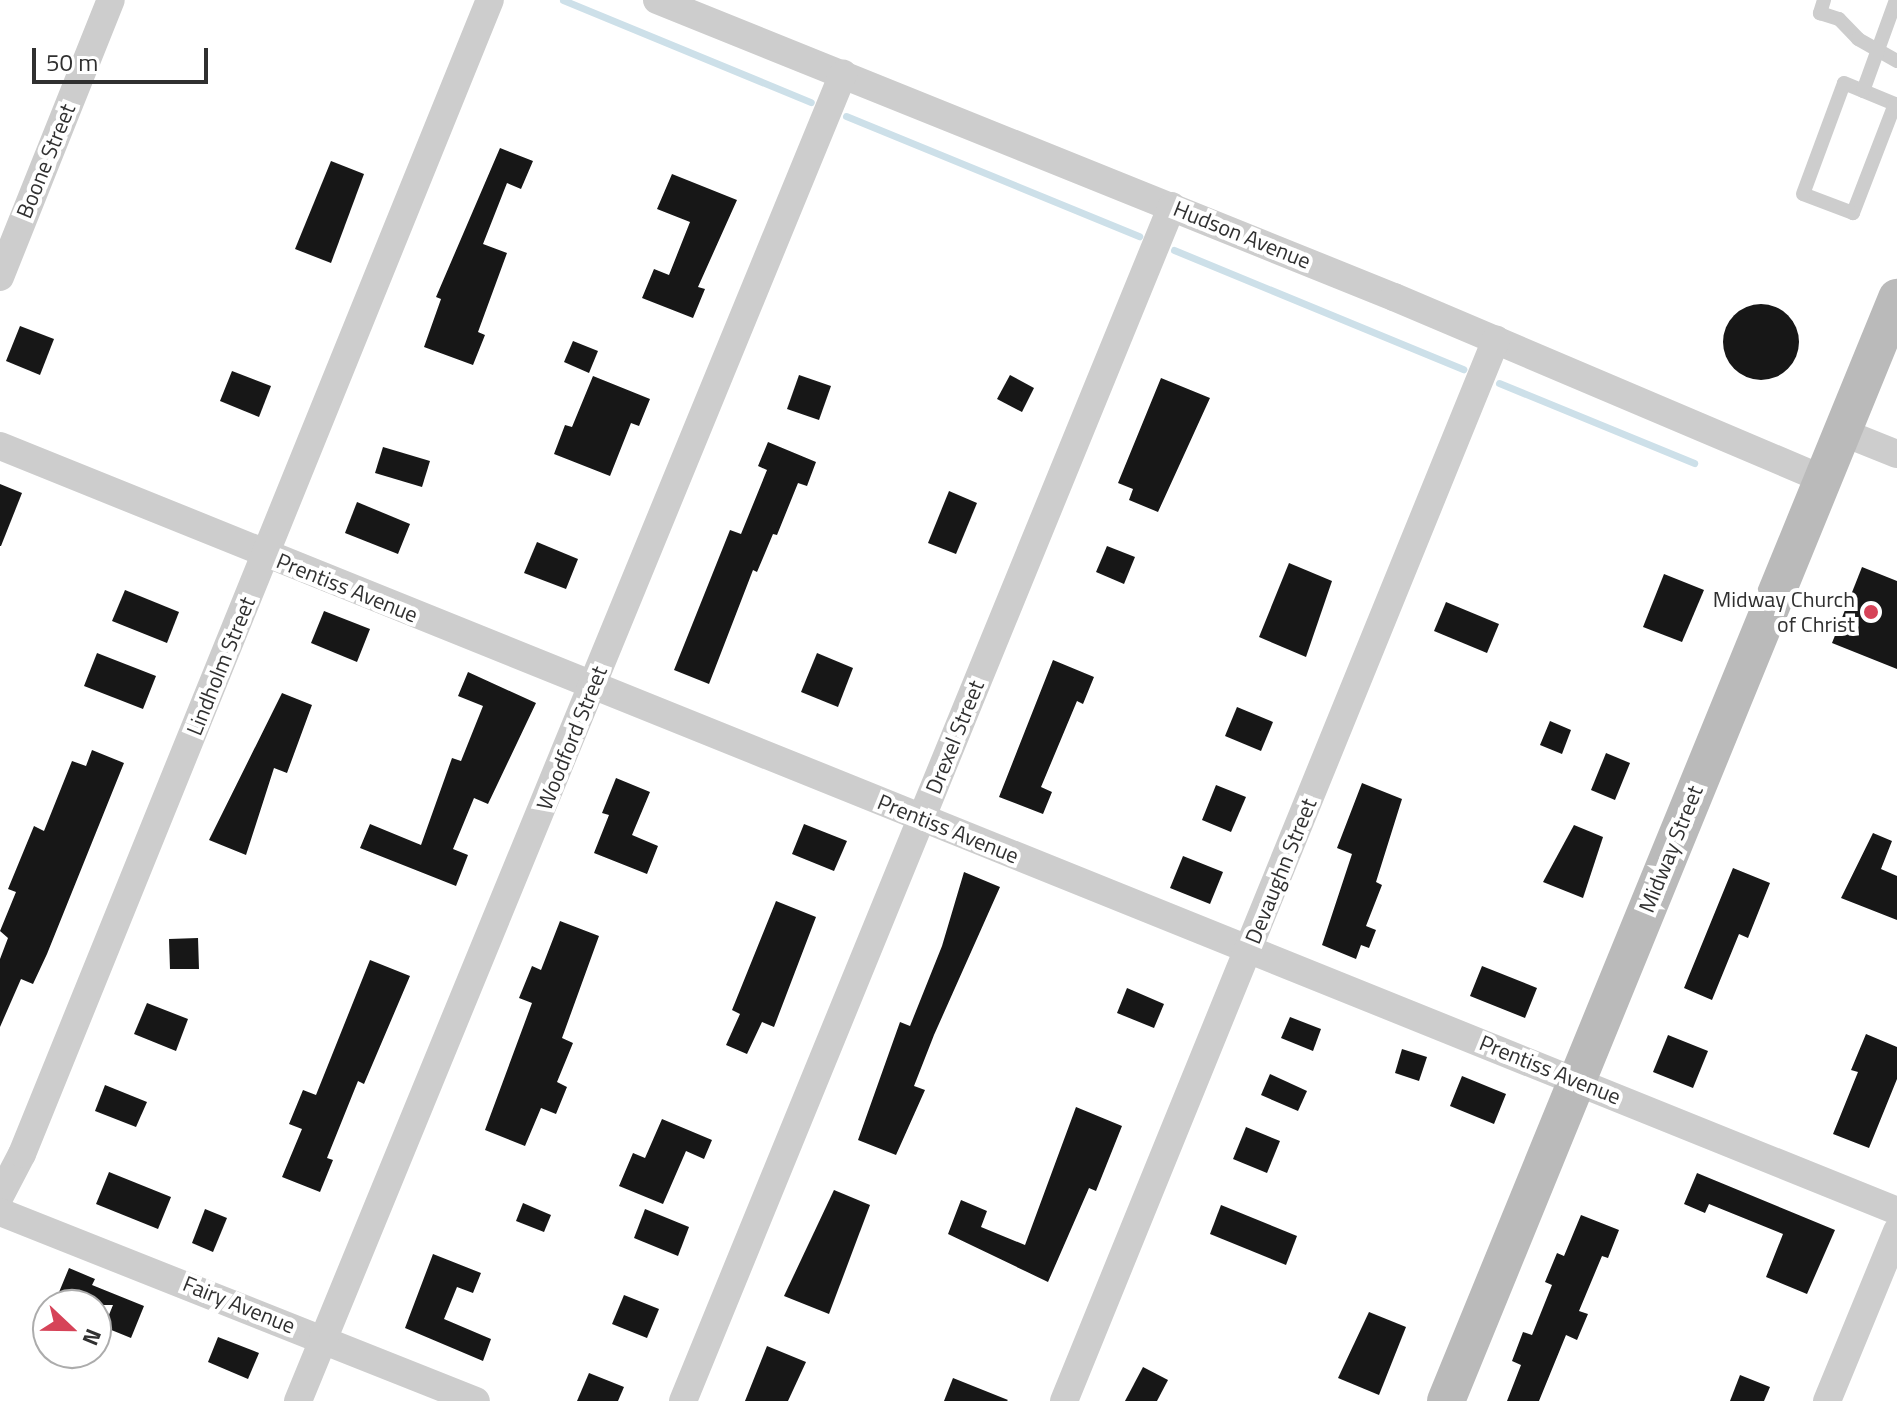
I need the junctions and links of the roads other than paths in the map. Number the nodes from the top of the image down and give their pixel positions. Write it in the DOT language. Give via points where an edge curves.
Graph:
graph roads {
  1 [pos="111,0"];
  2 [pos="490,0"];
  3 [pos="657,0"];
  4 [pos="1824,0"];
  5 [pos="1896,0"];
  6 [pos="1895,16"];
  7 [pos="1879,49"];
  8 [pos="1896,58"];
  9 [pos="843,74"];
  10 [pos="1863,91"];
  11 [pos="1172,206"];
  12 [pos="0,277"];
  13 [pos="1897,298"];
  14 [pos="1496,340"];
  15 [pos="1842,432"];
  16 [pos="0,446"];
  17 [pos="1897,454"];
  18 [pos="1823,479"];
  19 [pos="266,555"];
  20 [pos="593,687"];
  21 [pos="922,819"];
  22 [pos="1249,950"];
  23 [pos="1576,1083"];
  24 [pos="0,1196"];
  25 [pos="1897,1211"];
  26 [pos="0,1212"];
  27 [pos="1897,1231"];
  28 [pos="324,1339"];
  29 [pos="298,1401"];
  30 [pos="476,1401"];
  31 [pos="683,1401"];
  32 [pos="1064,1401"];
  33 [pos="1446,1401"];
  34 [pos="1827,1401"];
  1 -- 12 [label="street, Boone Street"];
  2 -- 19 [label="street, Lindholm Street"];
  3 -- 9 [label="street, Hudson Avenue"];
  4 -- 7 [label="lane" via="1820,13 1839,19 1858,39"];
  5 -- 6 [label="lane"];
  6 -- 7 [label="lane"];
  7 -- 8 [label="lane"];
  7 -- 10 [label="lane"];
  9 -- 11 [label="street, Hudson Avenue"];
  9 -- 20 [label="street, Woodford Street"];
  10 -- 10 [label="lane" via="1844,83 1803,194 1853,213 1895,104"];
  11 -- 14 [label="street, Hudson Avenue"];
  11 -- 21 [label="street, Drexel Street"];
  13 -- 15 [label="street, Midway Street"];
  14 -- 18 [label="street, Hudson Avenue"];
  14 -- 22 [label="street, Devaughn Street"];
  15 -- 17 [label="street"];
  15 -- 18 [label="street, Midway Street"];
  16 -- 19 [label="street, Prentiss Avenue"];
  18 -- 23 [label="street, Midway Street"];
  19 -- 20 [label="street, Prentiss Avenue"];
  19 -- 24 [label="street, Lindholm Street" via="22,1154"];
  20 -- 21 [label="street, Prentiss Avenue"];
  20 -- 28 [label="street, Woodford Street"];
  21 -- 22 [label="street, Prentiss Avenue"];
  21 -- 31 [label="street, Drexel Street"];
  22 -- 23 [label="street, Prentiss Avenue"];
  22 -- 32 [label="street, Devaughn Street"];
  23 -- 25 [label="street, Prentiss Avenue"];
  23 -- 33 [label="street, Midway Street"];
  26 -- 28 [label="street, Fairy Avenue"];
  27 -- 34 [label="street"];
  28 -- 29 [label="street, Woodford Street"];
  28 -- 30 [label="street, Fairy Avenue"];
}
